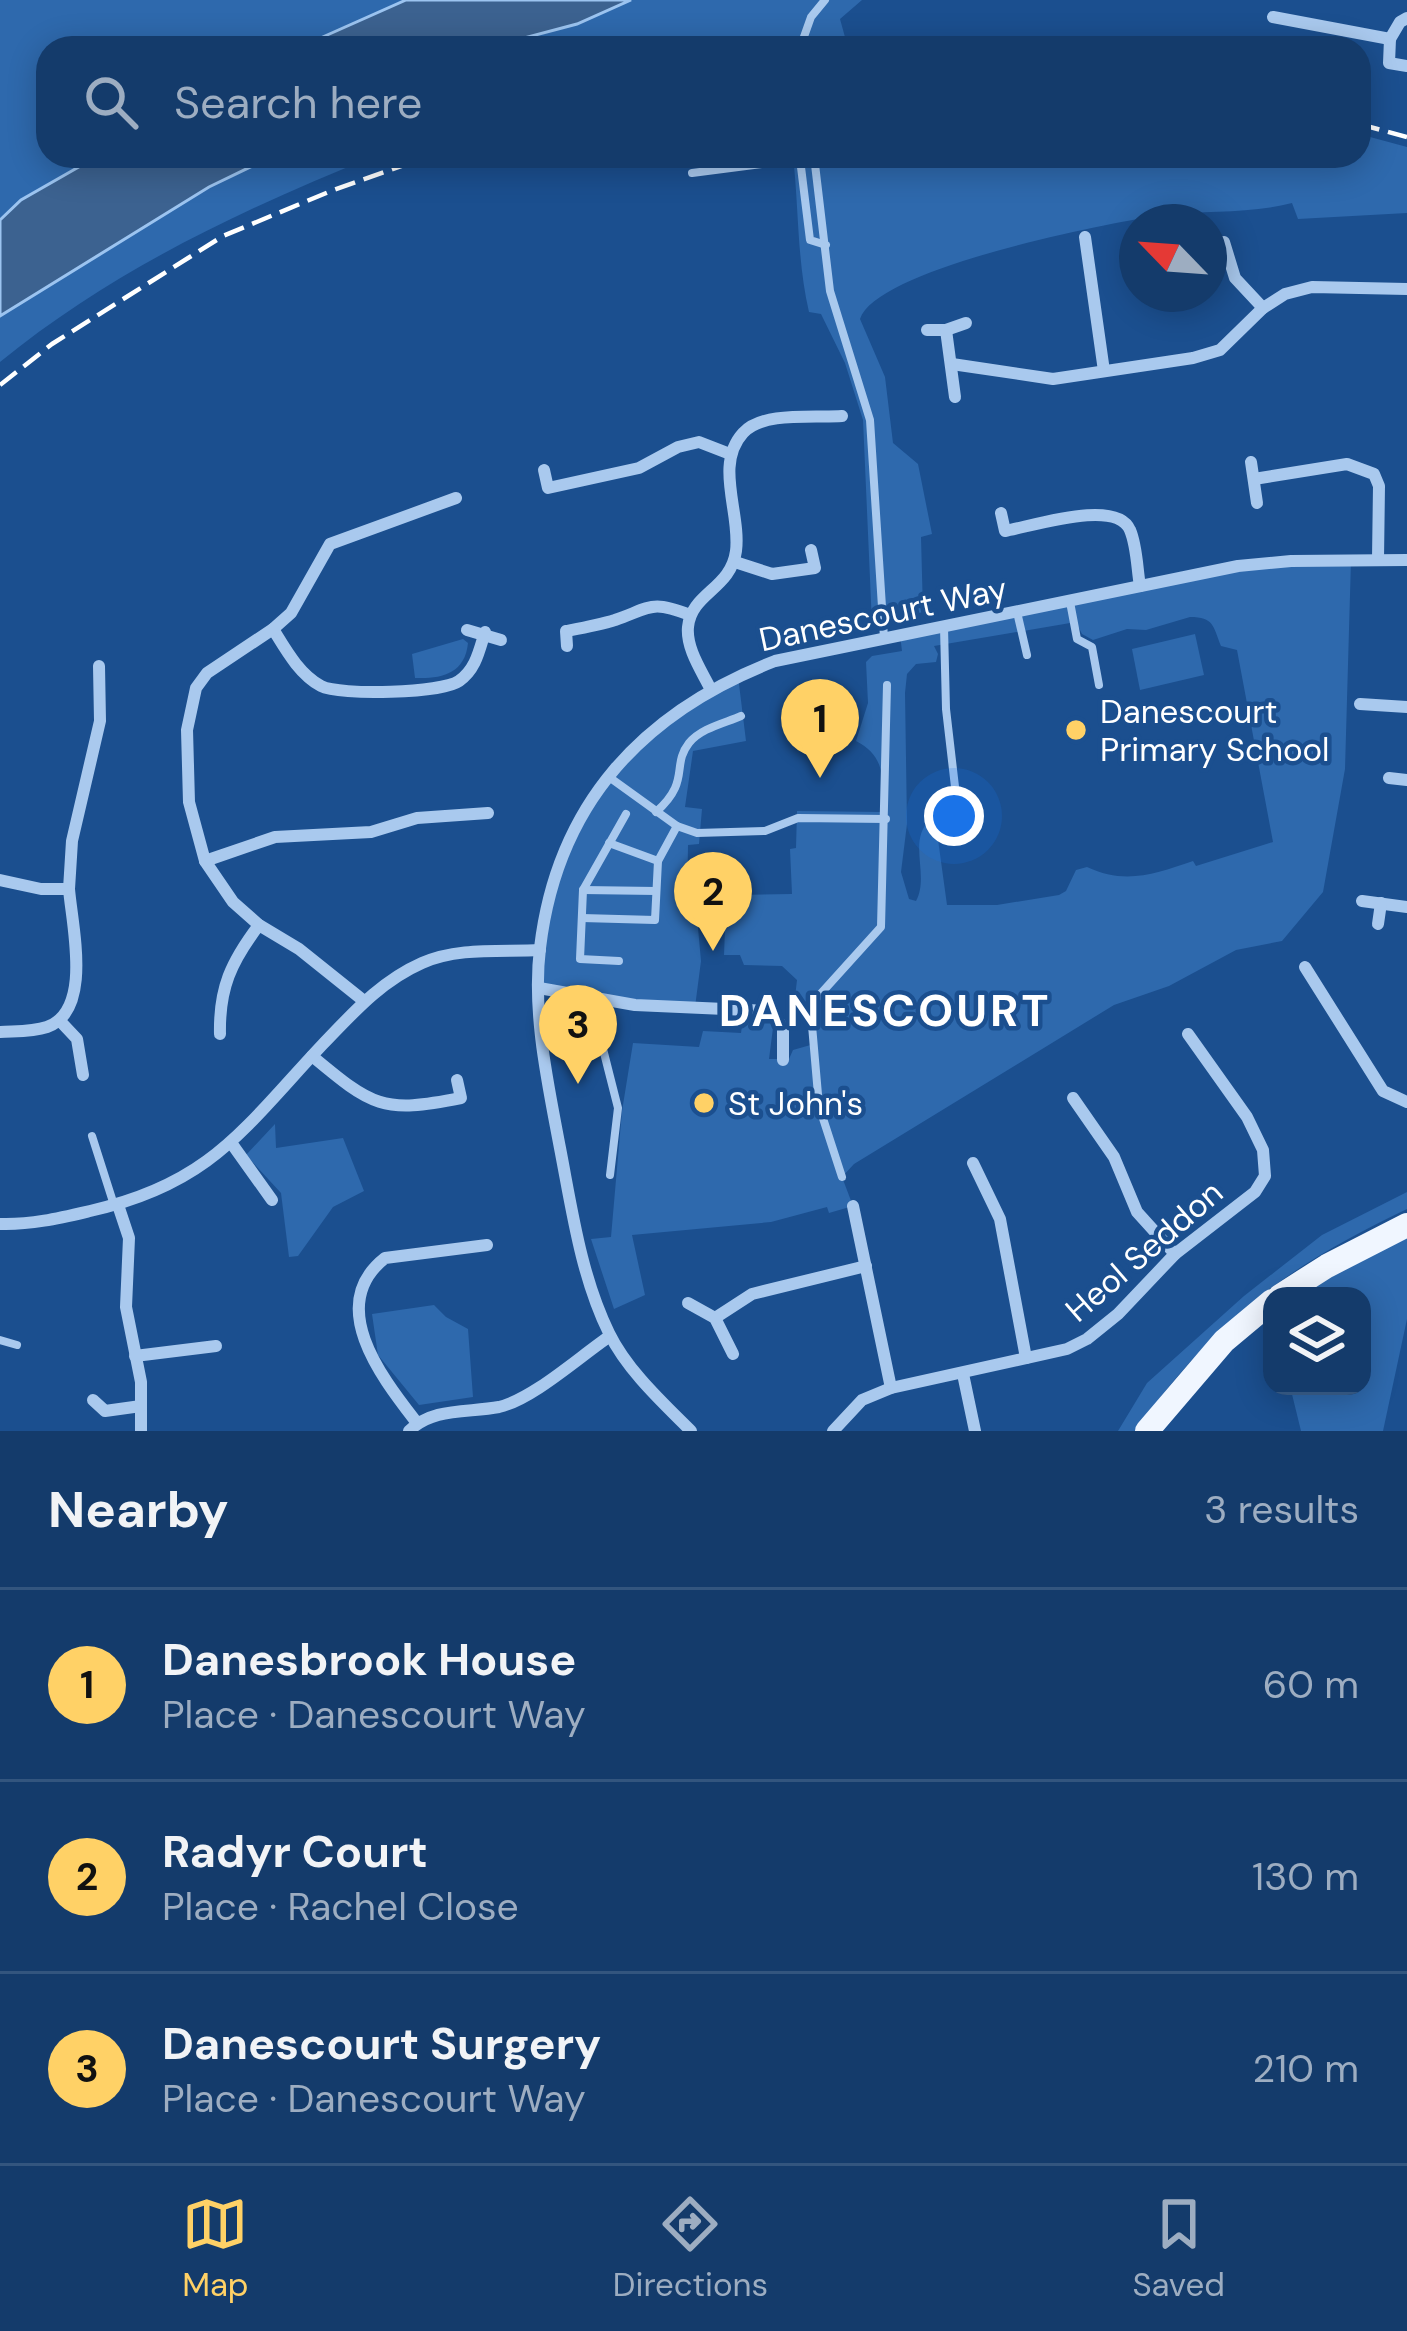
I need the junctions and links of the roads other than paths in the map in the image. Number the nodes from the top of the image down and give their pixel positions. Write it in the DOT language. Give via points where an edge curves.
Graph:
graph roads {
  1 [pos="825,0"];
  2 [pos="1274,17"];
  3 [pos="1407,17"];
  4 [pos="804,36"];
  5 [pos="1390,39"];
  6 [pos="1389,63"];
  7 [pos="1407,66"];
  8 [pos="1386,79"];
  9 [pos="731,168"];
  10 [pos="801,168"];
  11 [pos="816,168"];
  12 [pos="692,173"];
  13 [pos="1085,237"];
  14 [pos="826,245"];
  15 [pos="1227,252"];
  16 [pos="1089,270"];
  17 [pos="1072,273"];
  18 [pos="1407,289"];
  19 [pos="1263,308"];
  20 [pos="966,323"];
  21 [pos="927,330"];
  22 [pos="946,330"];
  23 [pos="952,364"];
  24 [pos="1104,371"];
  25 [pos="955,397"];
  26 [pos="842,416"];
  27 [pos="822,418"];
  28 [pos="823,434"];
  29 [pos="730,454"];
  30 [pos="1251,462"];
  31 [pos="544,470"];
  32 [pos="1254,479"];
  33 [pos="456,499"];
  34 [pos="1257,503"];
  35 [pos="1001,513"];
  36 [pos="812,550"];
  37 [pos="1378,559"];
  38 [pos="1407,560"];
  39 [pos="734,562"];
  40 [pos="1140,586"];
  41 [pos="1070,600"];
  42 [pos="1018,611"];
  43 [pos="690,615"];
  44 [pos="944,626"];
  45 [pos="273,629"];
  46 [pos="467,630"];
  47 [pos="485,632"];
  48 [pos="884,638"];
  49 [pos="501,640"];
  50 [pos="567,646"];
  51 [pos="1027,655"];
  52 [pos="99,666"];
  53 [pos="887,685"];
  54 [pos="1100,685"];
  55 [pos="710,688"];
  56 [pos="1360,704"];
  57 [pos="1407,707"];
  58 [pos="741,716"];
  59 [pos="609,777"];
  60 [pos="1389,778"];
  61 [pos="1407,780"];
  62 [pos="957,804"];
  63 [pos="656,812"];
  64 [pos="488,813"];
  65 [pos="626,814"];
  66 [pos="886,819"];
  67 [pos="677,826"];
  68 [pos="609,843"];
  69 [pos="205,861"];
  70 [pos="658,861"];
  71 [pos="0,880"];
  72 [pos="69,889"];
  73 [pos="583,890"];
  74 [pos="656,891"];
  75 [pos="1362,901"];
  76 [pos="1381,903"];
  77 [pos="1407,907"];
  78 [pos="581,918"];
  79 [pos="1378,924"];
  80 [pos="259,925"];
  81 [pos="540,950"];
  82 [pos="619,961"];
  83 [pos="1305,968"];
  84 [pos="539,988"];
  85 [pos="364,1001"];
  86 [pos="606,1001"];
  87 [pos="60,1021"];
  88 [pos="0,1032"];
  89 [pos="220,1034"];
  90 [pos="1188,1034"];
  91 [pos="312,1056"];
  92 [pos="783,1060"];
  93 [pos="83,1075"];
  94 [pos="457,1080"];
  95 [pos="1073,1098"];
  96 [pos="1407,1102"];
  97 [pos="92,1136"];
  98 [pos="232,1144"];
  99 [pos="973,1163"];
  100 [pos="997,1172"];
  101 [pos="610,1175"];
  102 [pos="842,1177"];
  103 [pos="982,1180"];
  104 [pos="272,1200"];
  105 [pos="116,1205"];
  106 [pos="853,1206"];
  107 [pos="0,1224"];
  108 [pos="1407,1225"];
  109 [pos="488,1245"];
  110 [pos="1175,1254"];
  111 [pos="866,1266"];
  112 [pos="1294,1287"];
  113 [pos="688,1303"];
  114 [pos="1263,1308"];
  115 [pos="716,1318"];
  116 [pos="610,1336"];
  117 [pos="0,1340"];
  118 [pos="16,1346"];
  119 [pos="216,1346"];
  120 [pos="733,1354"];
  121 [pos="135,1356"];
  122 [pos="1026,1358"];
  123 [pos="963,1374"];
  124 [pos="891,1388"];
  125 [pos="93,1400"];
  126 [pos="141,1406"];
  127 [pos="105,1411"];
  128 [pos="957,1425"];
  129 [pos="413,1427"];
  130 [pos="974,1427"];
  131 [pos="99,1429"];
  132 [pos="141,1431"];
  133 [pos="691,1431"];
  134 [pos="833,1431"];
  135 [pos="1147,1431"];
  1 -- 4 [label="lane"];
  2 -- 5 [label="street"];
  3 -- 5 [label="street"];
  5 -- 6 [label="street"];
  6 -- 7 [label="street"];
  6 -- 8 [label="street"];
  9 -- 12 [label="lane"];
  10 -- 14 [label="lane" via="810,241"];
  11 -- 14 [label="lane"];
  13 -- 16 [label="street"];
  14 -- 48 [label="lane" via="830,291 869,420"];
  15 -- 19 [label="street" via="1235,278"];
  16 -- 17 [label="street"];
  16 -- 24 [label="street"];
  18 -- 19 [label="street" via="1312,287"];
  19 -- 24 [label="street" via="1220,350"];
  20 -- 22 [label="street"];
  21 -- 22 [label="street"];
  22 -- 23 [label="street"];
  23 -- 24 [label="street" via="1053,379"];
  23 -- 25 [label="street"];
  26 -- 27 [label="street"];
  27 -- 28 [label="street"];
  27 -- 29 [label="street" via="763,421 744,431"];
  29 -- 31 [label="street" via="699,442 639,468 548,488"];
  29 -- 39 [label="street"];
  30 -- 32 [label="street"];
  32 -- 34 [label="street"];
  32 -- 37 [label="street" via="1347,464 1374,474"];
  33 -- 45 [label="street" via="330,544 291,613"];
  35 -- 40 [label="street" via="1005,531 1101,512 1119,516 1130,528"];
  36 -- 39 [label="street" via="815,568 772,574"];
  37 -- 38 [label="street, Danescourt Way"];
  37 -- 40 [label="street, Danescourt Way" via="1259,564"];
  39 -- 43 [label="street"];
  40 -- 41 [label="street, Danescourt Way"];
  41 -- 42 [label="street, Danescourt Way"];
  41 -- 54 [label="lane" via="1077,639 1092,647"];
  42 -- 44 [label="street, Danescourt Way"];
  42 -- 51 [label="lane"];
  43 -- 50 [label="street" via="644,605 566,631"];
  43 -- 55 [label="street" via="688,643"];
  44 -- 48 [label="street, Danescourt Way"];
  44 -- 62 [label="lane"];
  45 -- 47 [label="street" via="290,657 332,691 455,684 472,669"];
  45 -- 69 [label="street" via="207,673 189,707 189,802"];
  46 -- 47 [label="street"];
  47 -- 49 [label="street"];
  48 -- 55 [label="street, Danescourt Way" via="775,661"];
  52 -- 72 [label="street" via="100,721"];
  53 -- 66 [label="lane"];
  55 -- 59 [label="street, Danescourt Way" via="657,724"];
  56 -- 57 [label="street"];
  58 -- 63 [label="lane" via="690,741 679,786"];
  59 -- 63 [label="lane"];
  59 -- 81 [label="street, Danescourt Way" via="560,863"];
  60 -- 61 [label="street"];
  63 -- 67 [label="lane"];
  64 -- 69 [label="street" via="275,837"];
  65 -- 68 [label="lane"];
  66 -- 67 [label="lane" via="798,818 765,831"];
  66 -- 102 [label="lane" via="881,927 811,1014 819,1106"];
  67 -- 70 [label="lane"];
  68 -- 70 [label="lane"];
  68 -- 73 [label="lane"];
  69 -- 80 [label="street"];
  70 -- 74 [label="lane"];
  71 -- 72 [label="street"];
  72 -- 87 [label="street" via="76,991"];
  73 -- 74 [label="lane"];
  73 -- 78 [label="lane"];
  74 -- 78 [label="lane" via="655,920"];
  75 -- 76 [label="street"];
  76 -- 77 [label="street"];
  76 -- 79 [label="street"];
  78 -- 82 [label="lane" via="580,959"];
  80 -- 85 [label="street"];
  80 -- 89 [label="street" via="224,979"];
  81 -- 84 [label="street, Danescourt Way"];
  81 -- 85 [label="street" via="436,957"];
  83 -- 96 [label="street" via="1383,1091"];
  84 -- 86 [label="street"];
  84 -- 116 [label="street, Danescourt Way" via="567,1184 588,1281"];
  85 -- 91 [label="street"];
  86 -- 92 [label="street" via="769,1011 791,1040"];
  86 -- 101 [label="lane" via="602,1045 618,1108"];
  87 -- 88 [label="street"];
  87 -- 93 [label="street" via="77,1039"];
  90 -- 110 [label="street, Heol Seddon" via="1247,1118 1265,1176"];
  91 -- 94 [label="street" via="364,1098 398,1107 461,1098"];
  91 -- 98 [label="street"];
  95 -- 110 [label="street" via="1114,1157 1137,1212"];
  97 -- 105 [label="lane"];
  98 -- 104 [label="street"];
  98 -- 105 [label="street" via="193,1173"];
  99 -- 103 [label="street"];
  100 -- 103 [label="street"];
  103 -- 122 [label="street" via="1000,1219"];
  105 -- 107 [label="street"];
  105 -- 121 [label="street" via="129,1238 126,1307"];
  106 -- 111 [label="street"];
  108 -- 112 [label="main road"];
  109 -- 129 [label="street" via="385,1258 366,1282 366,1352"];
  110 -- 122 [label="street, Heol Seddon" via="1087,1339"];
  111 -- 115 [label="street" via="752,1294"];
  111 -- 124 [label="street"];
  113 -- 115 [label="street"];
  114 -- 135 [label="main road"];
  115 -- 120 [label="street"];
  116 -- 129 [label="street" via="518,1401 442,1413"];
  116 -- 133 [label="street, Danescourt Way"];
  117 -- 118 [label="lane"];
  119 -- 121 [label="street"];
  121 -- 126 [label="street"];
  122 -- 123 [label="street, Heol Seddon"];
  123 -- 124 [label="street, Heol Seddon"];
  123 -- 130 [label="street"];
  124 -- 134 [label="street, Heol Seddon" via="862,1400"];
  125 -- 127 [label="street"];
  126 -- 127 [label="street"];
  126 -- 132 [label="street"];
  127 -- 131 [label="street"];
  128 -- 130 [label="street"];
}
